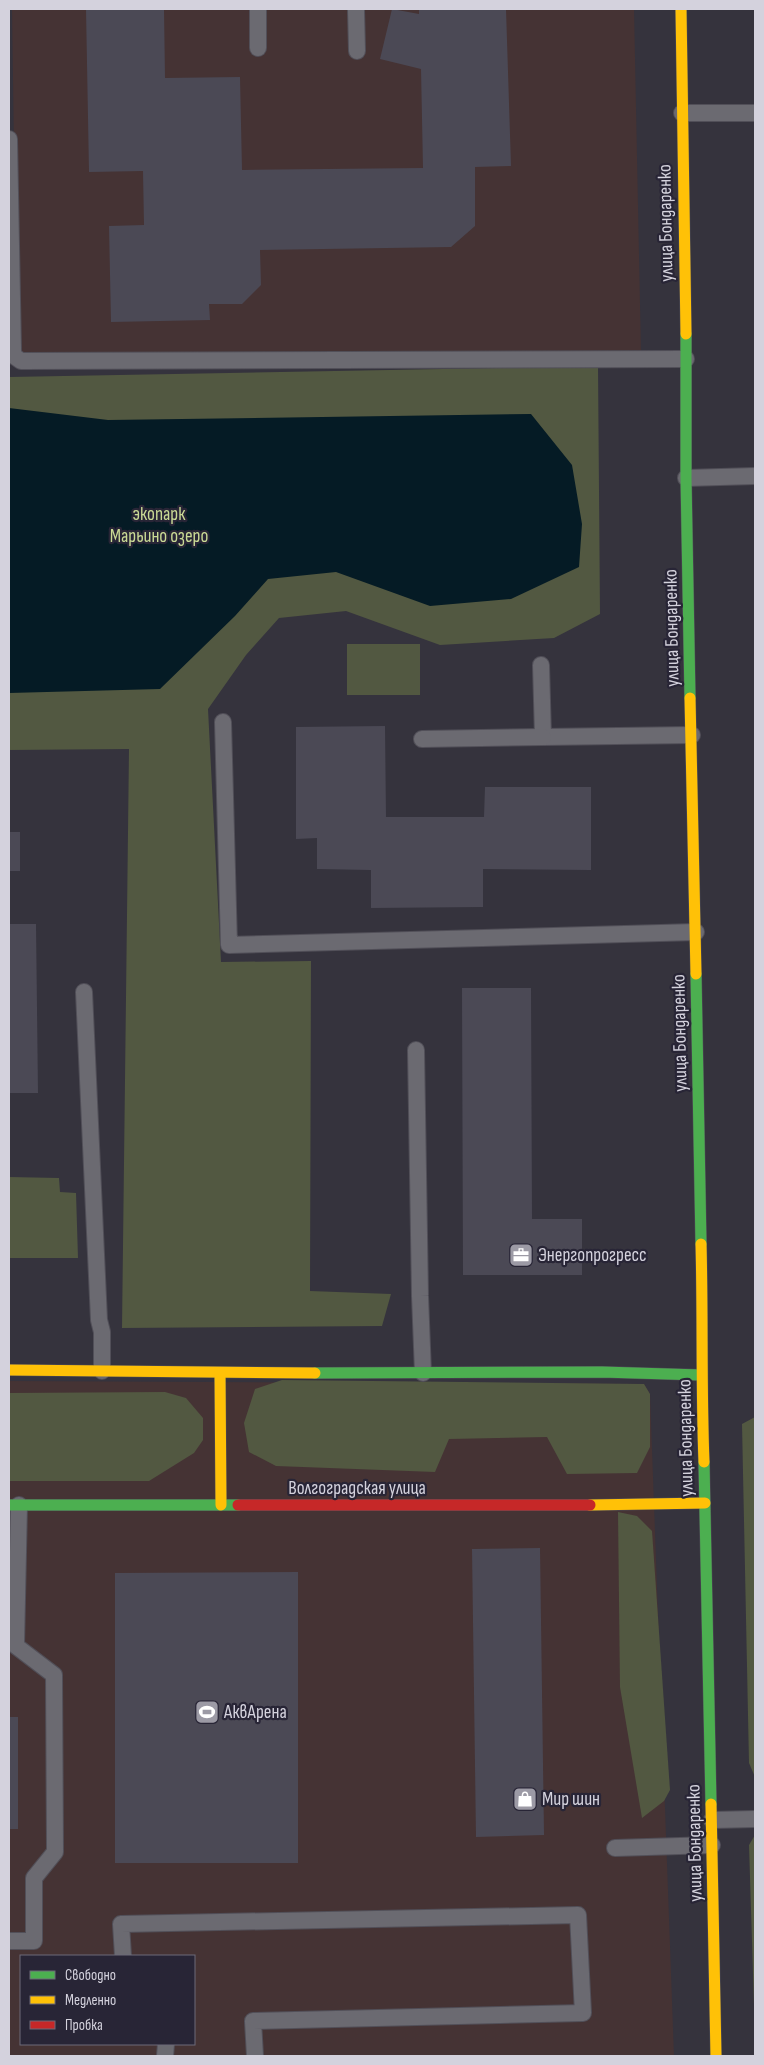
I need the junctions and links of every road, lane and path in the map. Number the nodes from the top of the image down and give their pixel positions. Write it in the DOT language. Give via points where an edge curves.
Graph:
graph roads {
  1 [pos="258,9"];
  2 [pos="356,9"];
  3 [pos="681,9"];
  4 [pos="258,48"];
  5 [pos="357,51"];
  6 [pos="682,113"];
  7 [pos="755,113"];
  8 [pos="9,139"];
  9 [pos="11,329"];
  10 [pos="686,359"];
  11 [pos="755,476"];
  12 [pos="686,478"];
  13 [pos="541,665"];
  14 [pos="222,722"];
  15 [pos="692,735"];
  16 [pos="543,738"];
  17 [pos="422,739"];
  18 [pos="696,932"];
  19 [pos="84,992"];
  20 [pos="416,1050"];
  21 [pos="9,1370"];
  22 [pos="102,1371"];
  23 [pos="220,1373"];
  24 [pos="423,1373"];
  25 [pos="702,1375"];
  26 [pos="705,1503"];
  27 [pos="14,1505"];
  28 [pos="221,1505"];
  29 [pos="755,1819"];
  30 [pos="712,1820"];
  31 [pos="712,1845"];
  32 [pos="615,1848"];
  33 [pos="9,1941"];
  34 [pos="123,1955"];
  35 [pos="255,2056"];
  36 [pos="716,2056"];
  1 -- 4 [label="lane"];
  2 -- 5 [label="lane"];
  3 -- 6 [label="street, улица Бондаренко"];
  6 -- 7 [label="lane"];
  6 -- 10 [label="street, улица Бондаренко"];
  8 -- 9 [label="lane"];
  9 -- 10 [label="lane" via="14,356 21,361"];
  10 -- 12 [label="street, улица Бондаренко"];
  11 -- 12 [label="lane"];
  12 -- 15 [label="street, улица Бондаренко"];
  13 -- 16 [label="lane"];
  14 -- 18 [label="lane" via="229,945"];
  15 -- 16 [label="lane"];
  15 -- 18 [label="street, улица Бондаренко"];
  16 -- 17 [label="lane"];
  18 -- 25 [label="street, улица Бондаренко"];
  19 -- 22 [label="lane"];
  20 -- 24 [label="lane"];
  21 -- 22 [label="street"];
  22 -- 23 [label="street"];
  23 -- 24 [label="street"];
  23 -- 28 [label="street"];
  24 -- 25 [label="street"];
  25 -- 26 [label="street, улица Бондаренко"];
  26 -- 28 [label="street, Волгоградская улица"];
  26 -- 30 [label="street, улица Бондаренко"];
  27 -- 28 [label="street, Волгоградская улица"];
  27 -- 33 [label="lane" via="16,1646 54,1675 55,1852 34,1878 34,1941"];
  29 -- 30 [label="lane"];
  30 -- 31 [label="street, улица Бондаренко"];
  31 -- 32 [label="lane"];
  31 -- 36 [label="street, улица Бондаренко"];
  34 -- 35 [label="lane" via="121,1924 578,1916 583,2013 253,2020"];
}
